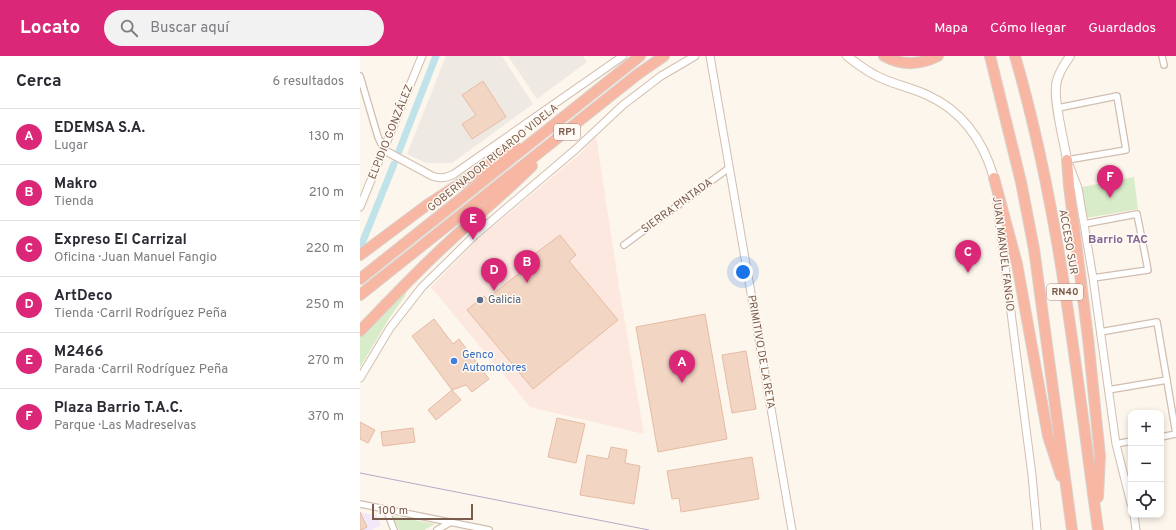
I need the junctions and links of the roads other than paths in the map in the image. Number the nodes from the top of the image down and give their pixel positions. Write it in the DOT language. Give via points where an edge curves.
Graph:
graph roads {
  1 [pos="422,56"];
  2 [pos="623,56"];
  3 [pos="640,56"];
  4 [pos="664,56"];
  5 [pos="695,56"];
  6 [pos="710,56"];
  7 [pos="847,56"];
  8 [pos="884,56"];
  9 [pos="938,56"];
  10 [pos="990,56"];
  11 [pos="1015,56"];
  12 [pos="1070,56"];
  13 [pos="1162,56"];
  14 [pos="1164,65"];
  15 [pos="360,76"];
  16 [pos="1058,108"];
  17 [pos="557,122"];
  18 [pos="566,133"];
  19 [pos="384,150"];
  20 [pos="1067,160"];
  21 [pos="729,168"];
  22 [pos="994,178"];
  23 [pos="360,208"];
  24 [pos="1084,224"];
  25 [pos="624,245"];
  26 [pos="360,255"];
  27 [pos="1093,278"];
  28 [pos="360,279"];
  29 [pos="360,295"];
  30 [pos="360,331"];
  31 [pos="1100,332"];
  32 [pos="360,378"];
  33 [pos="1167,380"];
  34 [pos="1108,390"];
  35 [pos="1176,434"];
  36 [pos="1164,436"];
  37 [pos="1128,442"];
  38 [pos="1116,444"];
  39 [pos="1128,493"];
  40 [pos="1068,498"];
  41 [pos="360,504"];
  42 [pos="386,509"];
  43 [pos="1134,518"];
  44 [pos="451,522"];
  45 [pos="1097,526"];
  46 [pos="394,530"];
  47 [pos="437,530"];
  48 [pos="489,530"];
  49 [pos="792,530"];
  50 [pos="1037,530"];
  51 [pos="1072,530"];
  52 [pos="1136,530"];
  1 -- 19 [label="street, ELPIDIO GONZÁLEZ"];
  2 -- 19 [label="street" via="446,178 432,176"];
  3 -- 17 [label="highway, GOBERNADOR RICARDO VIDELA / RP1"];
  4 -- 18 [label="highway, RP1"];
  5 -- 32 [label="street" via="661,76 623,105 576,149 475,235 422,287 390,328"];
  6 -- 21 [label="street, PRIMITIVO DE LA RETA"];
  7 -- 22 [label="main road, JUAN MANUEL FANGIO" via="876,76 926,94 952,109 976,136 990,163"];
  8 -- 9 [label="highway" via="909,64"];
  10 -- 40 [label="highway, RN40" via="1021,182 1034,249"];
  11 -- 45 [label="highway, ACCESO SUR / RN40" via="1045,180 1068,310"];
  12 -- 16 [label="main road" via="1059,74 1056,86"];
  13 -- 14 [label="street"];
  15 -- 19 [label="street" via="378,138"];
  16 -- 20 [label="main road"];
  16 -- 20 [label="street" via="1117,96 1126,150"];
  17 -- 26 [label="highway" via="427,205"];
  17 -- 28 [label="highway, GOBERNADOR RICARDO VIDELA / RP1"];
  18 -- 29 [label="highway, RP1"];
  18 -- 30 [label="highway" via="510,188 421,268"];
  19 -- 23 [label="street, ELPIDIO GONZÁLEZ"];
  20 -- 24 [label="street" via="1078,188"];
  20 -- 45 [label="highway" via="1100,456"];
  21 -- 25 [label="street, SIERRA PINTADA"];
  21 -- 49 [label="street, PRIMITIVO DE LA RETA"];
  22 -- 40 [label="highway" via="1017,264 1048,436"];
  22 -- 50 [label="street, JUAN MANUEL FANGIO"];
  24 -- 27 [label="street"];
  24 -- 27 [label="street" via="1137,214 1148,270"];
  27 -- 31 [label="street"];
  31 -- 33 [label="street" via="1157,322"];
  31 -- 34 [label="street"];
  33 -- 34 [label="street"];
  33 -- 35 [label="street"];
  34 -- 38 [label="street"];
  35 -- 36 [label="street"];
  37 -- 38 [label="street"];
  38 -- 39 [label="street"];
  40 -- 51 [label="highway, RN40"];
  41 -- 42 [label="street"];
  42 -- 44 [label="street"];
  42 -- 46 [label="street"];
  43 -- 52 [label="street"];
  44 -- 47 [label="street"];
  44 -- 48 [label="street"];
}
